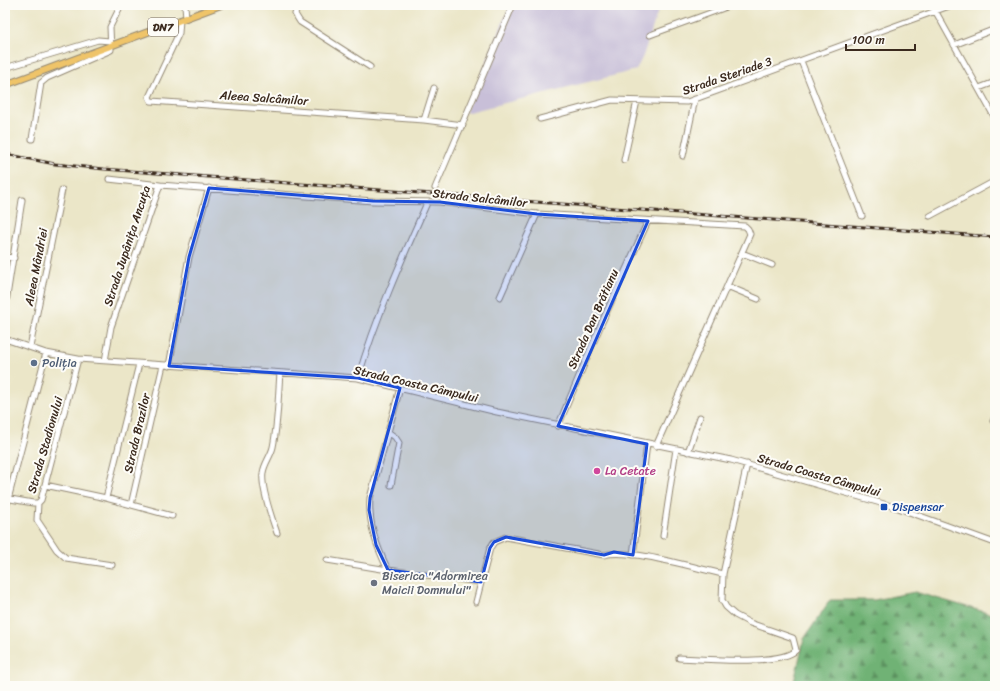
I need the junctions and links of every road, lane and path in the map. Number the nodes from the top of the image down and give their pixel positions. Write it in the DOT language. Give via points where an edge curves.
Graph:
graph roads {
  1 [pos="121,5"];
  2 [pos="185,5"];
  3 [pos="221,5"];
  4 [pos="298,5"];
  5 [pos="513,5"];
  6 [pos="732,5"];
  7 [pos="932,5"];
  8 [pos="952,5"];
  9 [pos="203,8"];
  10 [pos="935,12"];
  11 [pos="183,19"];
  12 [pos="995,29"];
  13 [pos="650,35"];
  14 [pos="111,43"];
  15 [pos="954,45"];
  16 [pos="801,61"];
  17 [pos="370,67"];
  18 [pos="5,68"];
  19 [pos="995,82"];
  20 [pos="5,84"];
  21 [pos="434,88"];
  22 [pos="979,88"];
  23 [pos="695,99"];
  24 [pos="638,101"];
  25 [pos="995,118"];
  26 [pos="540,119"];
  27 [pos="424,120"];
  28 [pos="463,125"];
  29 [pos="32,139"];
  30 [pos="683,156"];
  31 [pos="624,160"];
  32 [pos="109,179"];
  33 [pos="995,181"];
  34 [pos="160,185"];
  35 [pos="209,188"];
  36 [pos="435,188"];
  37 [pos="62,190"];
  38 [pos="22,200"];
  39 [pos="426,203"];
  40 [pos="537,214"];
  41 [pos="862,216"];
  42 [pos="930,216"];
  43 [pos="648,221"];
  44 [pos="742,253"];
  45 [pos="5,257"];
  46 [pos="14,258"];
  47 [pos="772,265"];
  48 [pos="727,286"];
  49 [pos="500,297"];
  50 [pos="758,299"];
  51 [pos="5,309"];
  52 [pos="5,339"];
  53 [pos="30,348"];
  54 [pos="46,353"];
  55 [pos="78,359"];
  56 [pos="105,361"];
  57 [pos="138,364"];
  58 [pos="163,365"];
  59 [pos="169,366"];
  60 [pos="280,373"];
  61 [pos="358,378"];
  62 [pos="400,388"];
  63 [pos="700,417"];
  64 [pos="558,426"];
  65 [pos="388,432"];
  66 [pos="647,444"];
  67 [pos="656,446"];
  68 [pos="676,450"];
  69 [pos="688,452"];
  70 [pos="747,464"];
  71 [pos="45,485"];
  72 [pos="391,485"];
  73 [pos="6,498"];
  74 [pos="106,498"];
  75 [pos="38,503"];
  76 [pos="131,505"];
  77 [pos="5,511"];
  78 [pos="172,516"];
  79 [pos="277,533"];
  80 [pos="663,536"];
  81 [pos="995,543"];
  82 [pos="632,555"];
  83 [pos="328,560"];
  84 [pos="112,565"];
  85 [pos="388,570"];
  86 [pos="723,574"];
  87 [pos="481,582"];
  88 [pos="476,602"];
  89 [pos="679,658"];
  1 -- 14 [label="street" via="110,27"];
  2 -- 11 [label="street"];
  3 -- 9 [label="main road, DN7"];
  4 -- 17 [label="street" via="295,14 300,22"];
  5 -- 28 [label="street"];
  6 -- 13 [label="street"];
  7 -- 10 [label="street"];
  8 -- 10 [label="street, Strada Steriade 3"];
  9 -- 11 [label="main road, DN7"];
  10 -- 15 [label="street"];
  10 -- 16 [label="street, Strada Steriade 3"];
  11 -- 14 [label="main road, DN7"];
  11 -- 27 [label="street, Aleea Salcâmilor" via="149,97 151,100"];
  12 -- 15 [label="street"];
  14 -- 18 [label="street" via="98,40"];
  14 -- 20 [label="main road, DN7"];
  14 -- 29 [label="street" via="111,50 43,81"];
  15 -- 22 [label="street"];
  16 -- 23 [label="street, Strada Steriade 3"];
  16 -- 41 [label="street"];
  19 -- 22 [label="street"];
  21 -- 27 [label="street"];
  22 -- 25 [label="street"];
  23 -- 24 [label="street, Strada Steriade 3" via="681,103"];
  23 -- 30 [label="street"];
  24 -- 26 [label="street, Strada Steriade 3" via="612,100"];
  24 -- 31 [label="street"];
  27 -- 28 [label="street, Aleea Salcâmilor"];
  28 -- 36 [label="street"];
  32 -- 34 [label="street, Strada Jupânița Ancuța"];
  33 -- 42 [label="street"];
  34 -- 35 [label="street, Strada Salcâmilor"];
  34 -- 56 [label="street, Strada Jupânița Ancuța" via="111,327"];
  35 -- 39 [label="street, Strada Salcâmilor"];
  35 -- 59 [label="street" via="189,257"];
  37 -- 53 [label="street, Aleea Mândriei"];
  38 -- 46 [label="street"];
  39 -- 40 [label="street, Strada Salcâmilor" via="440,202"];
  39 -- 61 [label="street" via="376,319"];
  40 -- 43 [label="street, Strada Salcâmilor"];
  40 -- 49 [label="street"];
  43 -- 44 [label="street, Strada Salcâmilor" via="744,226 750,234"];
  43 -- 64 [label="street, Strada Dan Brătianu"];
  44 -- 47 [label="street"];
  44 -- 48 [label="street"];
  45 -- 46 [label="street"];
  46 -- 51 [label="street"];
  48 -- 50 [label="street"];
  48 -- 67 [label="street"];
  52 -- 53 [label="street, Strada Coasta Câmpului"];
  53 -- 54 [label="street, Strada Coasta Câmpului"];
  54 -- 55 [label="street, Strada Coasta Câmpului"];
  54 -- 73 [label="street"];
  55 -- 56 [label="street, Strada Coasta Câmpului"];
  55 -- 71 [label="street, Strada Stadionului"];
  56 -- 57 [label="street, Strada Coasta Câmpului"];
  57 -- 58 [label="street, Strada Coasta Câmpului"];
  57 -- 74 [label="street"];
  58 -- 59 [label="street, Strada Coasta Câmpului"];
  58 -- 76 [label="street, Strada Brazilor"];
  59 -- 60 [label="street, Strada Coasta Câmpului"];
  60 -- 61 [label="street, Strada Coasta Câmpului"];
  60 -- 79 [label="street" via="277,427 262,480"];
  61 -- 62 [label="street, Strada Coasta Câmpului"];
  62 -- 64 [label="street, Strada Coasta Câmpului"];
  62 -- 65 [label="street"];
  63 -- 69 [label="street"];
  64 -- 66 [label="street, Strada Coasta Câmpului"];
  65 -- 72 [label="street" via="396,437 399,443"];
  65 -- 85 [label="street" via="369,510 376,545"];
  66 -- 67 [label="street, Strada Coasta Câmpului"];
  66 -- 82 [label="street"];
  67 -- 68 [label="street, Strada Coasta Câmpului"];
  68 -- 69 [label="street, Strada Coasta Câmpului"];
  68 -- 80 [label="street"];
  69 -- 70 [label="street, Strada Coasta Câmpului"];
  70 -- 81 [label="street, Strada Coasta Câmpului" via="898,508"];
  70 -- 86 [label="street"];
  71 -- 74 [label="street"];
  71 -- 75 [label="street, Strada Stadionului"];
  73 -- 75 [label="street, Strada Stadionului"];
  73 -- 77 [label="street"];
  74 -- 76 [label="street"];
  75 -- 84 [label="street" via="37,520 57,550 66,558"];
  76 -- 78 [label="street"];
  82 -- 86 [label="street"];
  82 -- 87 [label="street" via="614,552 604,555 506,537 494,542 490,548"];
  83 -- 85 [label="street"];
  85 -- 87 [label="street"];
  86 -- 89 [label="street" via="722,600 726,607 750,623 793,638 796,650 785,656 744,660"];
  87 -- 88 [label="street"];
}
